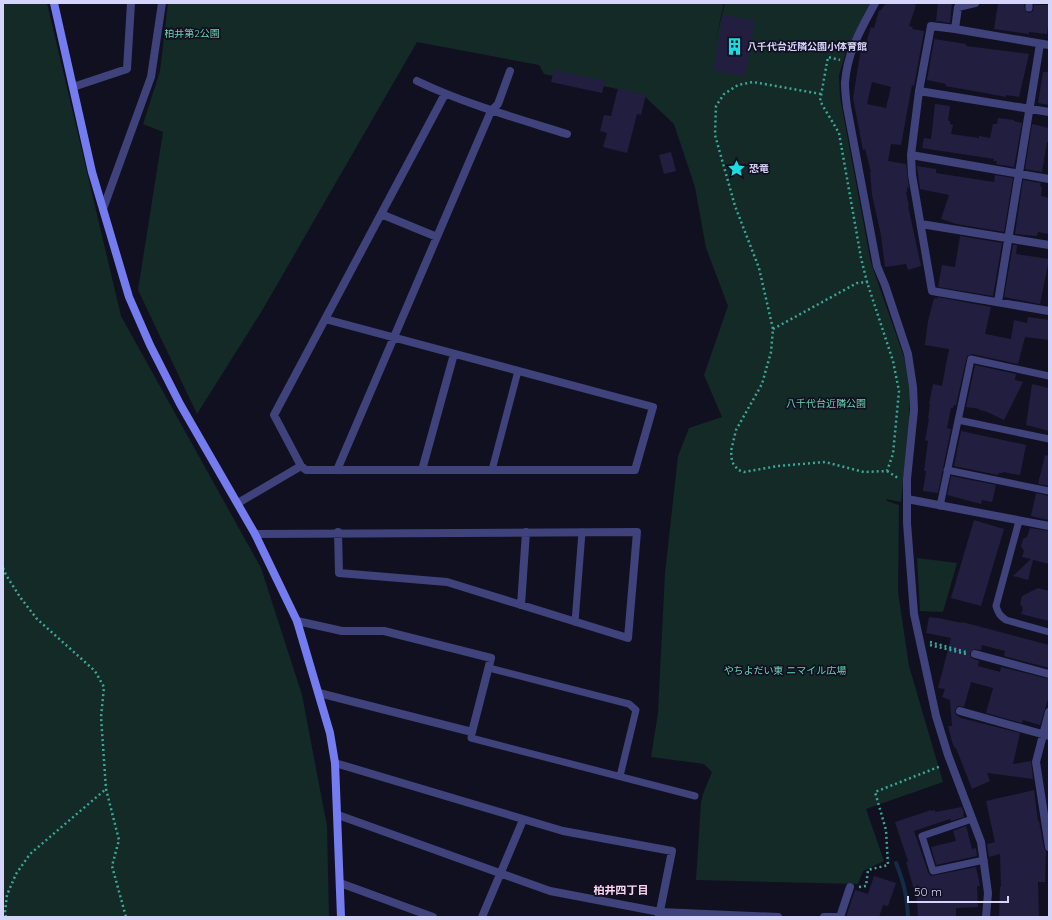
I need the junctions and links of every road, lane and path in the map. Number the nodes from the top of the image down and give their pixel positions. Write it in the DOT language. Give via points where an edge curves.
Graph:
graph roads {
  1 [pos="54,3"];
  2 [pos="131,3"];
  3 [pos="162,3"];
  4 [pos="875,3"];
  5 [pos="975,3"];
  6 [pos="955,29"];
  7 [pos="1040,44"];
  8 [pos="1049,45"];
  9 [pos="828,57"];
  10 [pos="510,71"];
  11 [pos="417,81"];
  12 [pos="73,87"];
  13 [pos="919,91"];
  14 [pos="445,94"];
  15 [pos="821,94"];
  16 [pos="1030,109"];
  17 [pos="491,111"];
  18 [pos="1049,112"];
  19 [pos="567,134"];
  20 [pos="910,155"];
  21 [pos="1018,174"];
  22 [pos="1049,179"];
  23 [pos="103,209"];
  24 [pos="381,214"];
  25 [pos="921,224"];
  26 [pos="437,237"];
  27 [pos="1009,239"];
  28 [pos="1049,245"];
  29 [pos="869,282"];
  30 [pos="998,302"];
  31 [pos="1049,311"];
  32 [pos="325,319"];
  33 [pos="773,330"];
  34 [pos="394,338"];
  35 [pos="454,354"];
  36 [pos="518,371"];
  37 [pos="1049,376"];
  38 [pos="958,420"];
  39 [pos="1049,439"];
  40 [pos="301,466"];
  41 [pos="337,470"];
  42 [pos="422,470"];
  43 [pos="492,470"];
  44 [pos="947,470"];
  45 [pos="887,471"];
  46 [pos="896,478"];
  47 [pos="1049,491"];
  48 [pos="907,499"];
  49 [pos="238,503"];
  50 [pos="940,506"];
  51 [pos="1019,521"];
  52 [pos="1049,526"];
  53 [pos="338,532"];
  54 [pos="526,532"];
  55 [pos="582,532"];
  56 [pos="255,534"];
  57 [pos="3,568"];
  58 [pos="521,605"];
  59 [pos="297,621"];
  60 [pos="575,622"];
  61 [pos="1049,632"];
  62 [pos="971,654"];
  63 [pos="489,668"];
  64 [pos="1049,674"];
  65 [pos="319,693"];
  66 [pos="960,711"];
  67 [pos="1049,712"];
  68 [pos="472,732"];
  69 [pos="1046,735"];
  70 [pos="335,762"];
  71 [pos="951,762"];
  72 [pos="620,776"];
  73 [pos="106,790"];
  74 [pos="696,796"];
  75 [pos="338,815"];
  76 [pos="972,819"];
  77 [pos="523,820"];
  78 [pos="1049,840"];
  79 [pos="1049,847"];
  80 [pos="984,860"];
  81 [pos="500,873"];
  82 [pos="340,883"];
  83 [pos="850,887"];
  84 [pos="660,915"];
  85 [pos="6,917"];
  86 [pos="126,917"];
  87 [pos="341,917"];
  88 [pos="433,917"];
  89 [pos="482,917"];
  90 [pos="778,917"];
  91 [pos="824,917"];
  92 [pos="986,917"];
  1 -- 12 [label="street"];
  2 -- 12 [label="street" via="127,69"];
  3 -- 23 [label="street" via="151,77"];
  4 -- 48 [label="street" via="859,29 842,82 877,266 908,354 914,410"];
  5 -- 6 [label="street" via="958,7"];
  6 -- 7 [label="street"];
  6 -- 13 [label="street" via="931,26"];
  7 -- 8 [label="street"];
  7 -- 16 [label="street"];
  9 -- 15 [label="path"];
  10 -- 17 [label="street" via="498,104"];
  11 -- 14 [label="street"];
  12 -- 23 [label="street"];
  13 -- 16 [label="street"];
  13 -- 20 [label="street"];
  14 -- 17 [label="street"];
  14 -- 24 [label="street"];
  15 -- 29 [label="path" via="820,101 839,133 861,258"];
  15 -- 33 [label="path" via="753,82 733,88 724,94 716,106 715,135 735,206 759,268"];
  16 -- 18 [label="street"];
  16 -- 21 [label="street"];
  17 -- 19 [label="street"];
  17 -- 26 [label="street"];
  20 -- 21 [label="street"];
  20 -- 25 [label="street"];
  21 -- 22 [label="street"];
  21 -- 27 [label="street"];
  23 -- 49 [label="street" via="129,297 150,345 180,404"];
  24 -- 26 [label="street"];
  24 -- 32 [label="street"];
  25 -- 27 [label="street"];
  25 -- 30 [label="street" via="932,291"];
  26 -- 34 [label="street"];
  27 -- 28 [label="street"];
  27 -- 30 [label="street"];
  29 -- 33 [label="path" via="857,284"];
  29 -- 45 [label="path" via="893,361 899,391 893,454"];
  30 -- 31 [label="street"];
  32 -- 34 [label="street"];
  32 -- 40 [label="street" via="274,415"];
  33 -- 45 [label="path" via="771,352 762,384 736,430 731,451 732,462 738,470 744,472 825,462 864,472"];
  34 -- 35 [label="street"];
  34 -- 41 [label="street"];
  35 -- 36 [label="street"];
  35 -- 42 [label="street"];
  36 -- 43 [label="lane"];
  36 -- 43 [label="street" via="653,407 635,470"];
  37 -- 38 [label="lane" via="971,359"];
  38 -- 39 [label="lane"];
  38 -- 44 [label="lane"];
  40 -- 41 [label="street" via="306,470"];
  40 -- 49 [label="street"];
  41 -- 42 [label="street"];
  42 -- 43 [label="street"];
  44 -- 47 [label="lane"];
  44 -- 50 [label="lane"];
  45 -- 46 [label="path"];
  48 -- 50 [label="street"];
  48 -- 71 [label="street" via="914,614 936,716"];
  49 -- 56 [label="street"];
  50 -- 51 [label="street"];
  51 -- 52 [label="street"];
  51 -- 61 [label="lane" via="996,606 997,611 1006,620"];
  53 -- 54 [label="street"];
  53 -- 56 [label="street"];
  53 -- 58 [label="street" via="339,573 447,582"];
  54 -- 55 [label="street"];
  54 -- 58 [label="street"];
  55 -- 60 [label="lane"];
  55 -- 60 [label="street" via="637,532 628,638"];
  56 -- 59 [label="street"];
  57 -- 73 [label="path" via="37,619 95,671 104,687 102,717"];
  58 -- 60 [label="street"];
  59 -- 63 [label="street" via="342,631 384,631 491,658"];
  59 -- 65 [label="street"];
  62 -- 62 [label="path" via="930,642 930,644"];
  62 -- 64 [label="street"];
  63 -- 68 [label="street"];
  63 -- 72 [label="lane" via="629,704 636,710"];
  65 -- 68 [label="street"];
  65 -- 70 [label="street"];
  66 -- 69 [label="street"];
  67 -- 69 [label="street"];
  68 -- 72 [label="lane" via="471,738"];
  69 -- 78 [label="street" via="1036,762"];
  70 -- 75 [label="street"];
  70 -- 77 [label="street"];
  71 -- 76 [label="street"];
  71 -- 83 [label="path" via="874,792 886,830 888,865 868,870 866,886"];
  72 -- 74 [label="lane"];
  73 -- 85 [label="path" via="30,854 16,874 7,895"];
  73 -- 86 [label="path" via="118,840 112,866"];
  75 -- 81 [label="street"];
  75 -- 82 [label="street"];
  76 -- 80 [label="street" via="981,842"];
  76 -- 80 [label="lane" via="922,836 933,871"];
  77 -- 81 [label="street"];
  77 -- 84 [label="street" via="563,831 672,851"];
  78 -- 79 [label="street"];
  80 -- 92 [label="street" via="988,893"];
  81 -- 84 [label="street" via="550,891"];
  81 -- 89 [label="street"];
  82 -- 87 [label="street"];
  82 -- 88 [label="street"];
  83 -- 91 [label="street" via="840,917"];
  84 -- 90 [label="street"];
}
